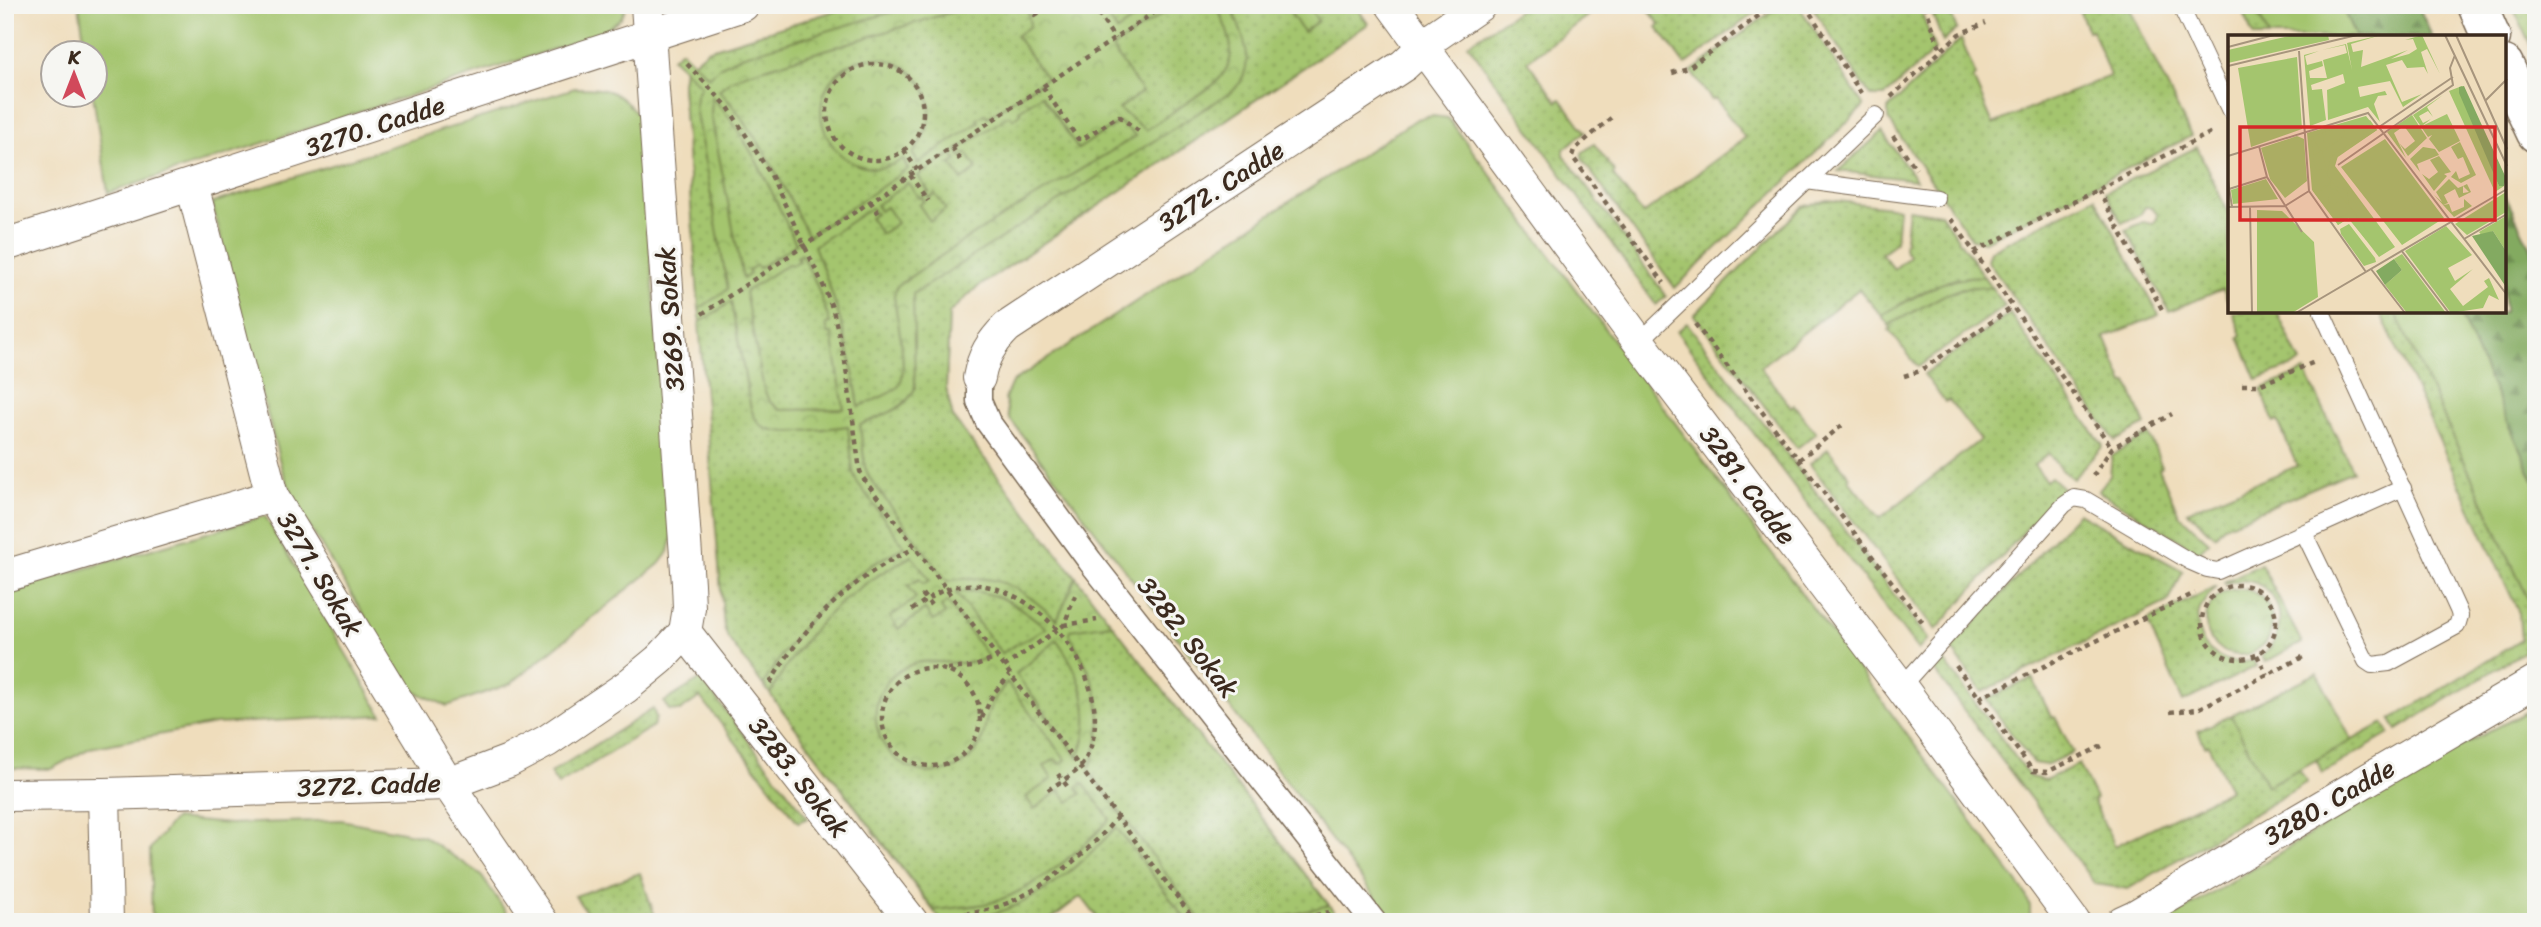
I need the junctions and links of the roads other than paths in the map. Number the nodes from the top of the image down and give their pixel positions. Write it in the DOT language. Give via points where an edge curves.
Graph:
graph roads {
  1 [pos="743,5"];
  2 [pos="1392,5"];
  3 [pos="1480,5"];
  4 [pos="2180,5"];
  5 [pos="2477,5"];
  6 [pos="651,25"];
  7 [pos="2490,35"];
  8 [pos="1423,47"];
  9 [pos="2506,69"];
  10 [pos="2228,107"];
  11 [pos="1876,115"];
  12 [pos="2536,133"];
  13 [pos="1806,181"];
  14 [pos="192,185"];
  15 [pos="1937,198"];
  16 [pos="5,245"];
  17 [pos="2322,313"];
  18 [pos="1639,342"];
  19 [pos="979,378"];
  20 [pos="2403,488"];
  21 [pos="272,496"];
  22 [pos="2304,533"];
  23 [pos="5,576"];
  24 [pos="685,632"];
  25 [pos="2536,681"];
  26 [pos="1901,687"];
  27 [pos="448,784"];
  28 [pos="104,794"];
  29 [pos="5,795"];
  30 [pos="925,919"];
  31 [pos="107,922"];
  32 [pos="541,922"];
  33 [pos="1374,922"];
  34 [pos="2074,922"];
  35 [pos="2122,922"];
  1 -- 6 [label="street, 3270. Cadde"];
  2 -- 8 [label="street"];
  3 -- 8 [label="street, 3272. Cadde"];
  4 -- 10 [label="lane"];
  5 -- 7 [label="main road"];
  6 -- 14 [label="street, 3270. Cadde"];
  6 -- 24 [label="street, 3269. Sokak" via="688,584"];
  8 -- 18 [label="street, 3281. Cadde"];
  8 -- 19 [label="street, 3272. Cadde" via="1404,65 1007,327 983,356"];
  9 -- 12 [label="main road"];
  11 -- 13 [label="lane"];
  13 -- 15 [label="lane"];
  13 -- 18 [label="lane"];
  14 -- 16 [label="street, 3270. Cadde"];
  14 -- 21 [label="street, 3271. Sokak"];
  17 -- 20 [label="lane"];
  18 -- 26 [label="street, 3281. Cadde"];
  19 -- 33 [label="street, 3282. Sokak" via="979,401 988,422 1090,561"];
  20 -- 22 [label="lane"];
  20 -- 22 [label="lane" via="2460,616 2457,626 2389,663 2372,665 2361,654"];
  21 -- 23 [label="street"];
  21 -- 27 [label="street, 3271. Sokak"];
  22 -- 26 [label="lane" via="2222,570 2210,570 2086,500 2074,498"];
  24 -- 27 [label="street, 3272. Cadde" via="626,687 547,741"];
  24 -- 30 [label="street, 3283. Sokak"];
  25 -- 35 [label="street, 3280. Cadde"];
  26 -- 34 [label="street, 3281. Cadde"];
  27 -- 28 [label="street, 3272. Cadde"];
  27 -- 32 [label="street, 3271. Sokak"];
  28 -- 29 [label="street, 3272. Cadde"];
  28 -- 31 [label="street"];
}
